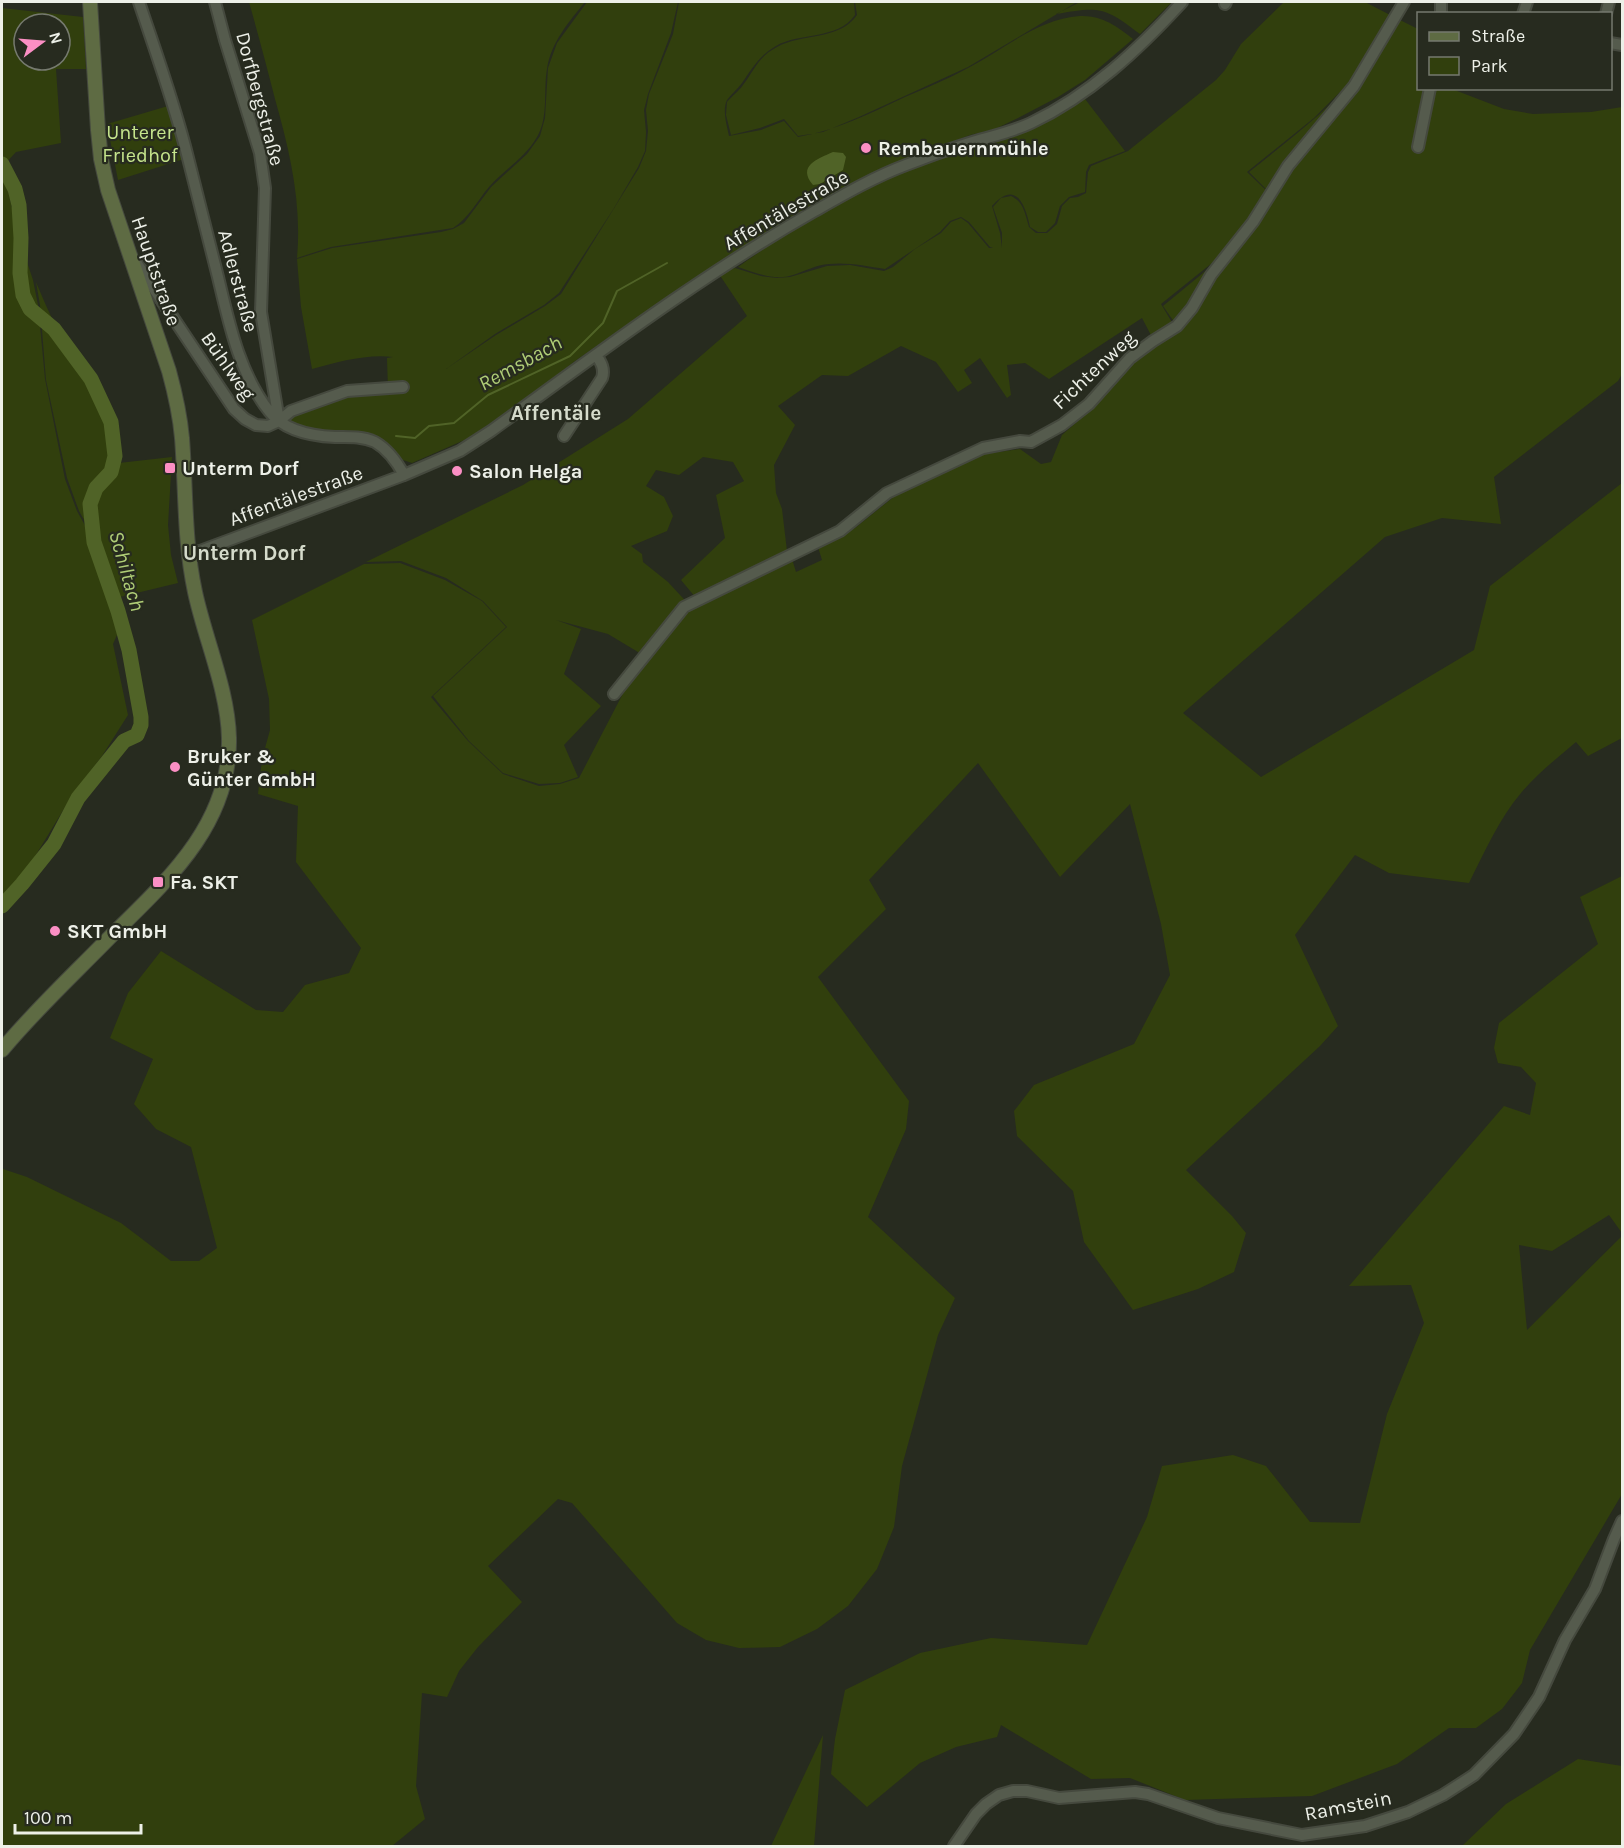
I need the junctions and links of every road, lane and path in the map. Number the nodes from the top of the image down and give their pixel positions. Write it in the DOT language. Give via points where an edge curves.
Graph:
graph roads {
  1 [pos="90,2"];
  2 [pos="139,2"];
  3 [pos="215,2"];
  4 [pos="1182,2"];
  5 [pos="1404,2"];
  6 [pos="1430,90"];
  7 [pos="1418,147"];
  8 [pos="130,253"];
  9 [pos="596,355"];
  10 [pos="402,387"];
  11 [pos="279,421"];
  12 [pos="564,436"];
  13 [pos="404,476"];
  14 [pos="189,552"];
  15 [pos="614,694"];
  16 [pos="2,1050"];
  17 [pos="1623,1521"];
  18 [pos="954,1846"];
  1 -- 8 [label="main road, Hauptstraße" via="101,159"];
  2 -- 11 [label="street, Adlerstraße" via="187,154 231,329 253,386"];
  3 -- 11 [label="street, Dorfbergstraße" via="260,153 265,188 261,312"];
  4 -- 9 [label="street, Affentälestraße" via="1115,68 1071,102 1002,135 905,165 814,211"];
  5 -- 15 [label="street, Fichtenweg" via="1354,86 1288,166 1178,326 1130,358 1089,404 1031,442 983,448 887,493 840,531 684,607"];
  6 -- 7 [label="street"];
  8 -- 11 [label="street, Bühlweg" via="234,409 256,425 268,426"];
  8 -- 14 [label="main road, Hauptstraße" via="175,394 182,439"];
  9 -- 12 [label="street" via="604,373"];
  9 -- 13 [label="street, Affentälestraße" via="460,451"];
  10 -- 11 [label="street, Bühlweg" via="347,391 291,411"];
  11 -- 13 [label="street, Adlerstraße" via="289,429 374,442 396,460"];
  13 -- 14 [label="street, Affentälestraße"];
  14 -- 16 [label="main road" via="229,737 218,802 207,827 168,880"];
  17 -- 18 [label="street, Ramstein" via="1595,1589 1565,1640 1539,1697 1515,1734 1474,1775 1443,1795 1365,1826 1302,1835 1218,1818 1135,1792 1059,1798 1013,1791 986,1804"];
}
